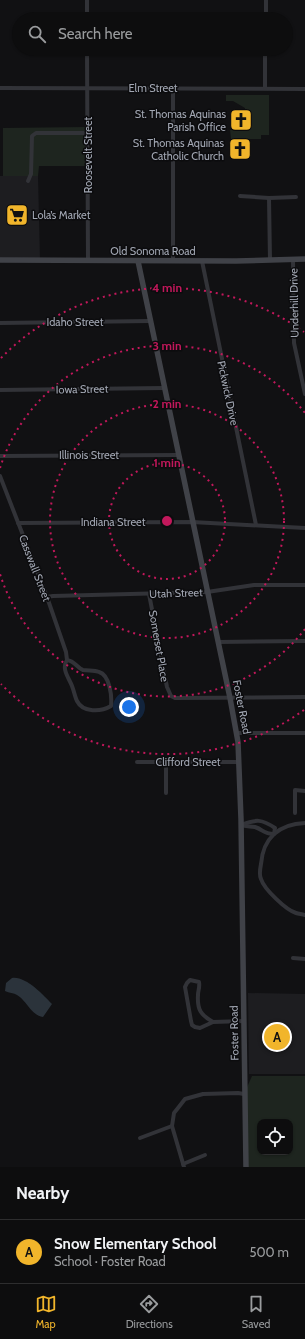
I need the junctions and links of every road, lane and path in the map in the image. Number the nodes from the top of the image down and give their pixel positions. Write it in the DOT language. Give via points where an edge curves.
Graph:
graph roads {
  1 [pos="87,0"];
  2 [pos="266,0"];
  3 [pos="87,12"];
  4 [pos="266,12"];
  5 [pos="87,56"];
  6 [pos="266,56"];
  7 [pos="0,88"];
  8 [pos="88,88"];
  9 [pos="173,88"];
  10 [pos="265,88"];
  11 [pos="305,89"];
  12 [pos="88,132"];
  13 [pos="28,181"];
  14 [pos="240,196"];
  15 [pos="296,197"];
  16 [pos="269,198"];
  17 [pos="0,260"];
  18 [pos="88,260"];
  19 [pos="138,260"];
  20 [pos="270,260"];
  21 [pos="293,260"];
  22 [pos="305,260"];
  23 [pos="173,261"];
  24 [pos="202,261"];
  25 [pos="150,321"];
  26 [pos="0,322"];
  27 [pos="303,374"];
  28 [pos="164,388"];
  29 [pos="0,390"];
  30 [pos="305,394"];
  31 [pos="178,454"];
  32 [pos="0,456"];
  33 [pos="0,476"];
  34 [pos="18,522"];
  35 [pos="192,522"];
  36 [pos="256,525"];
  37 [pos="305,528"];
  38 [pos="305,585"];
  39 [pos="207,592"];
  40 [pos="149,594"];
  41 [pos="47,597"];
  42 [pos="218,642"];
  43 [pos="305,642"];
  44 [pos="67,660"];
  45 [pos="230,698"];
  46 [pos="305,698"];
  47 [pos="236,733"];
  48 [pos="305,733"];
  49 [pos="137,762"];
  50 [pos="166,762"];
  51 [pos="239,762"];
  52 [pos="305,791"];
  53 [pos="166,793"];
  54 [pos="295,813"];
  55 [pos="305,823"];
  56 [pos="241,825"];
  57 [pos="274,834"];
  58 [pos="305,915"];
  59 [pos="293,958"];
  60 [pos="305,959"];
  61 [pos="244,1020"];
  62 [pos="213,1022"];
  63 [pos="244,1094"];
  64 [pos="172,1126"];
  65 [pos="140,1138"];
  66 [pos="205,1155"];
  67 [pos="183,1166"];
  68 [pos="246,1167"];
  1 -- 3 [label="street"];
  2 -- 4 [label="street"];
  5 -- 8 [label="street, Roosevelt Street"];
  6 -- 10 [label="street"];
  7 -- 8 [label="street, Elm Street"];
  8 -- 9 [label="street, Elm Street"];
  8 -- 12 [label="street, Roosevelt Street"];
  9 -- 10 [label="street, Elm Street"];
  9 -- 23 [label="street"];
  10 -- 11 [label="street, Elm Street"];
  12 -- 13 [label="street" via="36,133 32,136 31,174"];
  12 -- 18 [label="street, Roosevelt Street"];
  14 -- 16 [label="street"];
  15 -- 16 [label="street"];
  16 -- 20 [label="street"];
  17 -- 18 [label="street, Old Sonoma Road"];
  18 -- 19 [label="street, Old Sonoma Road"];
  19 -- 23 [label="street, Old Sonoma Road"];
  19 -- 25 [label="street, Foster Road"];
  20 -- 21 [label="street, Old Sonoma Road"];
  20 -- 24 [label="street, Old Sonoma Road"];
  21 -- 22 [label="street, Old Sonoma Road"];
  21 -- 27 [label="street, Underhill Drive" via="294,343"];
  23 -- 24 [label="street, Old Sonoma Road"];
  24 -- 36 [label="street, Pickwick Drive"];
  25 -- 26 [label="street, Idaho Street"];
  25 -- 28 [label="street, Foster Road"];
  27 -- 30 [label="street, Underhill Drive"];
  28 -- 29 [label="street, Iowa Street"];
  28 -- 31 [label="street, Foster Road"];
  31 -- 32 [label="street, Illinois Street"];
  31 -- 35 [label="street, Foster Road"];
  33 -- 34 [label="street, Casswall Street"];
  34 -- 35 [label="street, Indiana Street"];
  34 -- 41 [label="street, Casswall Street"];
  35 -- 36 [label="street, Indiana Street"];
  35 -- 39 [label="street, Foster Road"];
  36 -- 37 [label="street, Indiana Street"];
  38 -- 39 [label="street, Utah Street" via="254,585"];
  39 -- 40 [label="street, Utah Street"];
  39 -- 42 [label="street, Foster Road"];
  40 -- 41 [label="street, Utah Street"];
  40 -- 45 [label="street, Somerset Place" via="168,692 171,696"];
  41 -- 44 [label="street, Casswall Street"];
  42 -- 43 [label="street"];
  42 -- 45 [label="street, Foster Road"];
  44 -- 44 [label="street, Casswall Street" via="65,668 77,701 83,708 104,710 111,706 106,676 100,672 84,670 71,660"];
  45 -- 46 [label="street"];
  45 -- 47 [label="street, Foster Road"];
  47 -- 48 [label="street"];
  47 -- 51 [label="street, Foster Road"];
  49 -- 50 [label="street, Clifford Street"];
  50 -- 51 [label="street, Clifford Street"];
  50 -- 53 [label="street"];
  51 -- 56 [label="street, Foster Road"];
  52 -- 54 [label="street" via="295,790"];
  55 -- 57 [label="street" via="289,825"];
  56 -- 57 [label="street" via="253,827 266,834"];
  56 -- 57 [label="street" via="264,821 274,828"];
  56 -- 61 [label="street, Foster Road"];
  57 -- 58 [label="street" via="261,856 260,879 282,904 295,913"];
  59 -- 60 [label="street"];
  61 -- 62 [label="street"];
  61 -- 63 [label="street, Foster Road"];
  62 -- 62 [label="street" via="200,1011 197,994 199,982 190,980 185,987 192,1025 200,1028"];
  63 -- 64 [label="street" via="203,1094 185,1099 174,1113"];
  63 -- 68 [label="street, Foster Road"];
  64 -- 65 [label="street"];
  64 -- 67 [label="street"];
  66 -- 67 [label="street"];
}
